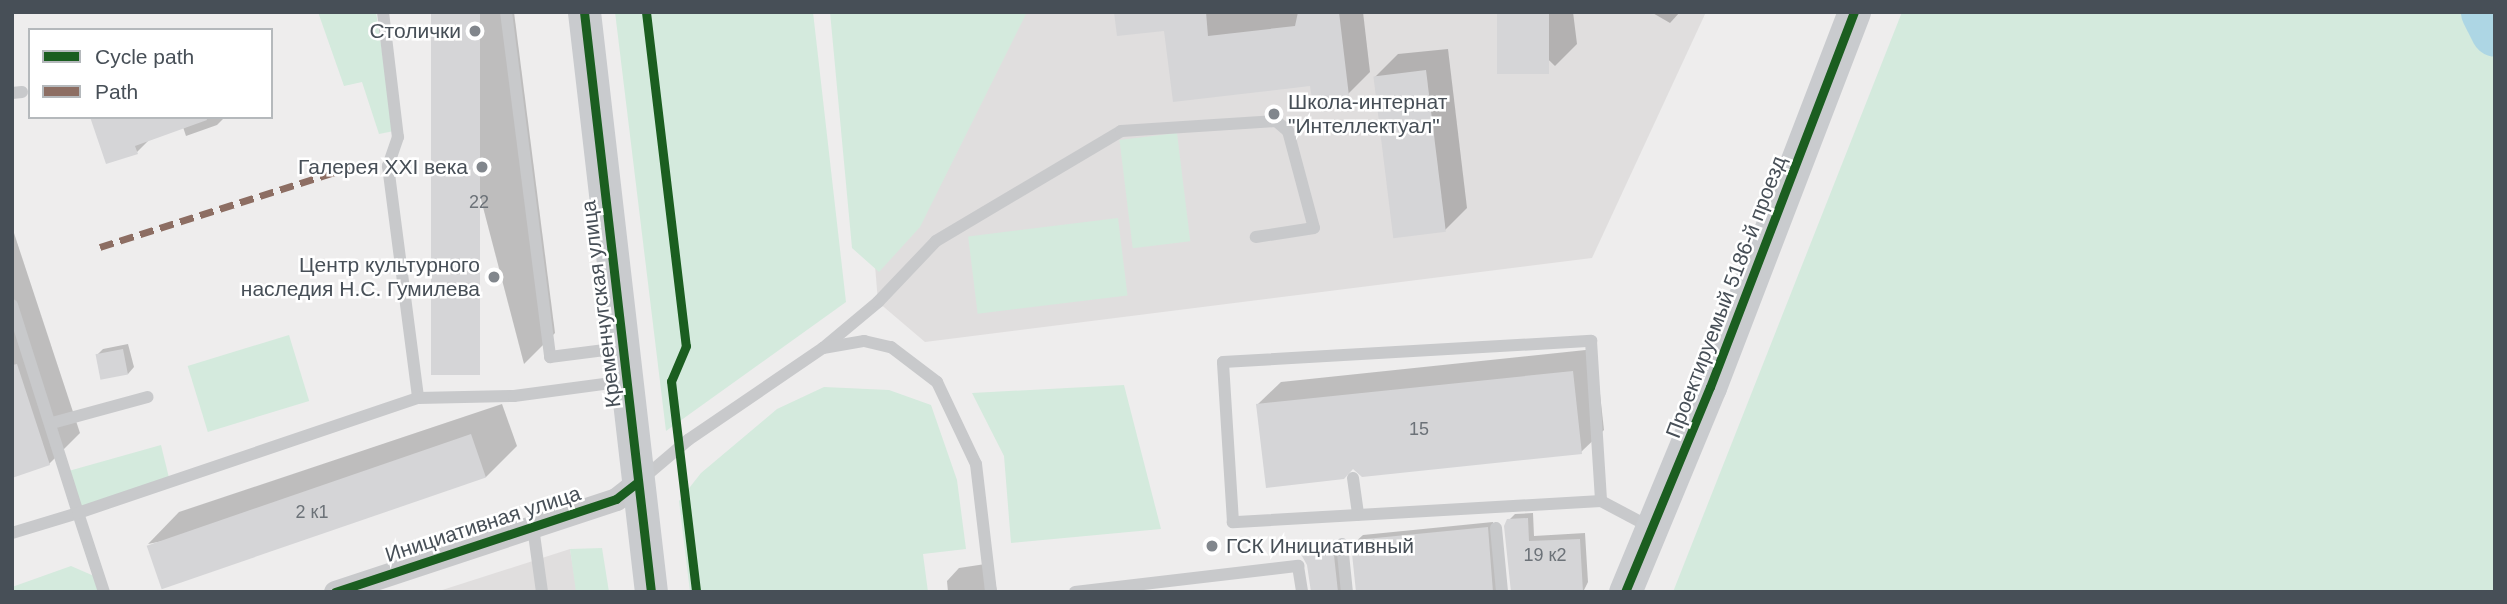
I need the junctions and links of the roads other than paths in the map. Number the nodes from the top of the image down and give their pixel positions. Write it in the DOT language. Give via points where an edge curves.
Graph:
graph roads {
  1 [pos="383,12"];
  2 [pos="506,12"];
  3 [pos="584,12"];
  4 [pos="1854,12"];
  5 [pos="1256,237"];
  6 [pos="12,305"];
  7 [pos="624,348"];
  8 [pos="823,348"];
  9 [pos="627,381"];
  10 [pos="148,397"];
  11 [pos="418,398"];
  12 [pos="52,423"];
  13 [pos="1353,478"];
  14 [pos="638,482"];
  15 [pos="1601,501"];
  16 [pos="78,513"];
  17 [pos="1358,515"];
  18 [pos="533,527"];
  19 [pos="1496,528"];
  20 [pos="1654,529"];
  21 [pos="12,533"];
  22 [pos="1342,544"];
  23 [pos="104,592"];
  24 [pos="335,592"];
  25 [pos="542,592"];
  26 [pos="651,592"];
  27 [pos="991,592"];
  28 [pos="1075,592"];
  29 [pos="1301,592"];
  30 [pos="1347,592"];
  31 [pos="1502,592"];
  32 [pos="1625,592"];
  1 -- 11 [label="lane" via="398,137 388,166"];
  2 -- 7 [label="lane" via="550,357"];
  3 -- 7 [label="street, Кременчугская улица"];
  4 -- 20 [label="street, Проектируемый 5186-й проезд"];
  5 -- 8 [label="lane" via="1314,228 1289,131 1276,121 1121,131 936,241 878,302"];
  6 -- 12 [label="lane"];
  7 -- 9 [label="street, Кременчугская улица"];
  8 -- 14 [label="lane" via="688,440"];
  8 -- 27 [label="lane" via="864,341 891,347 937,382 976,464"];
  9 -- 11 [label="lane" via="514,396"];
  9 -- 14 [label="street, Кременчугская улица"];
  10 -- 12 [label="lane"];
  11 -- 16 [label="lane"];
  12 -- 16 [label="lane"];
  13 -- 17 [label="lane"];
  14 -- 18 [label="street, Инициативная улица" via="616,499"];
  14 -- 26 [label="street, Кременчугская улица"];
  15 -- 17 [label="lane"];
  15 -- 17 [label="lane" via="1591,341 1223,362 1233,522"];
  15 -- 20 [label="lane"];
  16 -- 21 [label="lane"];
  16 -- 23 [label="lane"];
  18 -- 24 [label="street, Инициативная улица"];
  18 -- 25 [label="lane"];
  19 -- 31 [label="lane"];
  20 -- 32 [label="street, Проектируемый 5186-й проезд"];
  22 -- 30 [label="lane"];
  28 -- 29 [label="lane" via="1298,566"];
}
